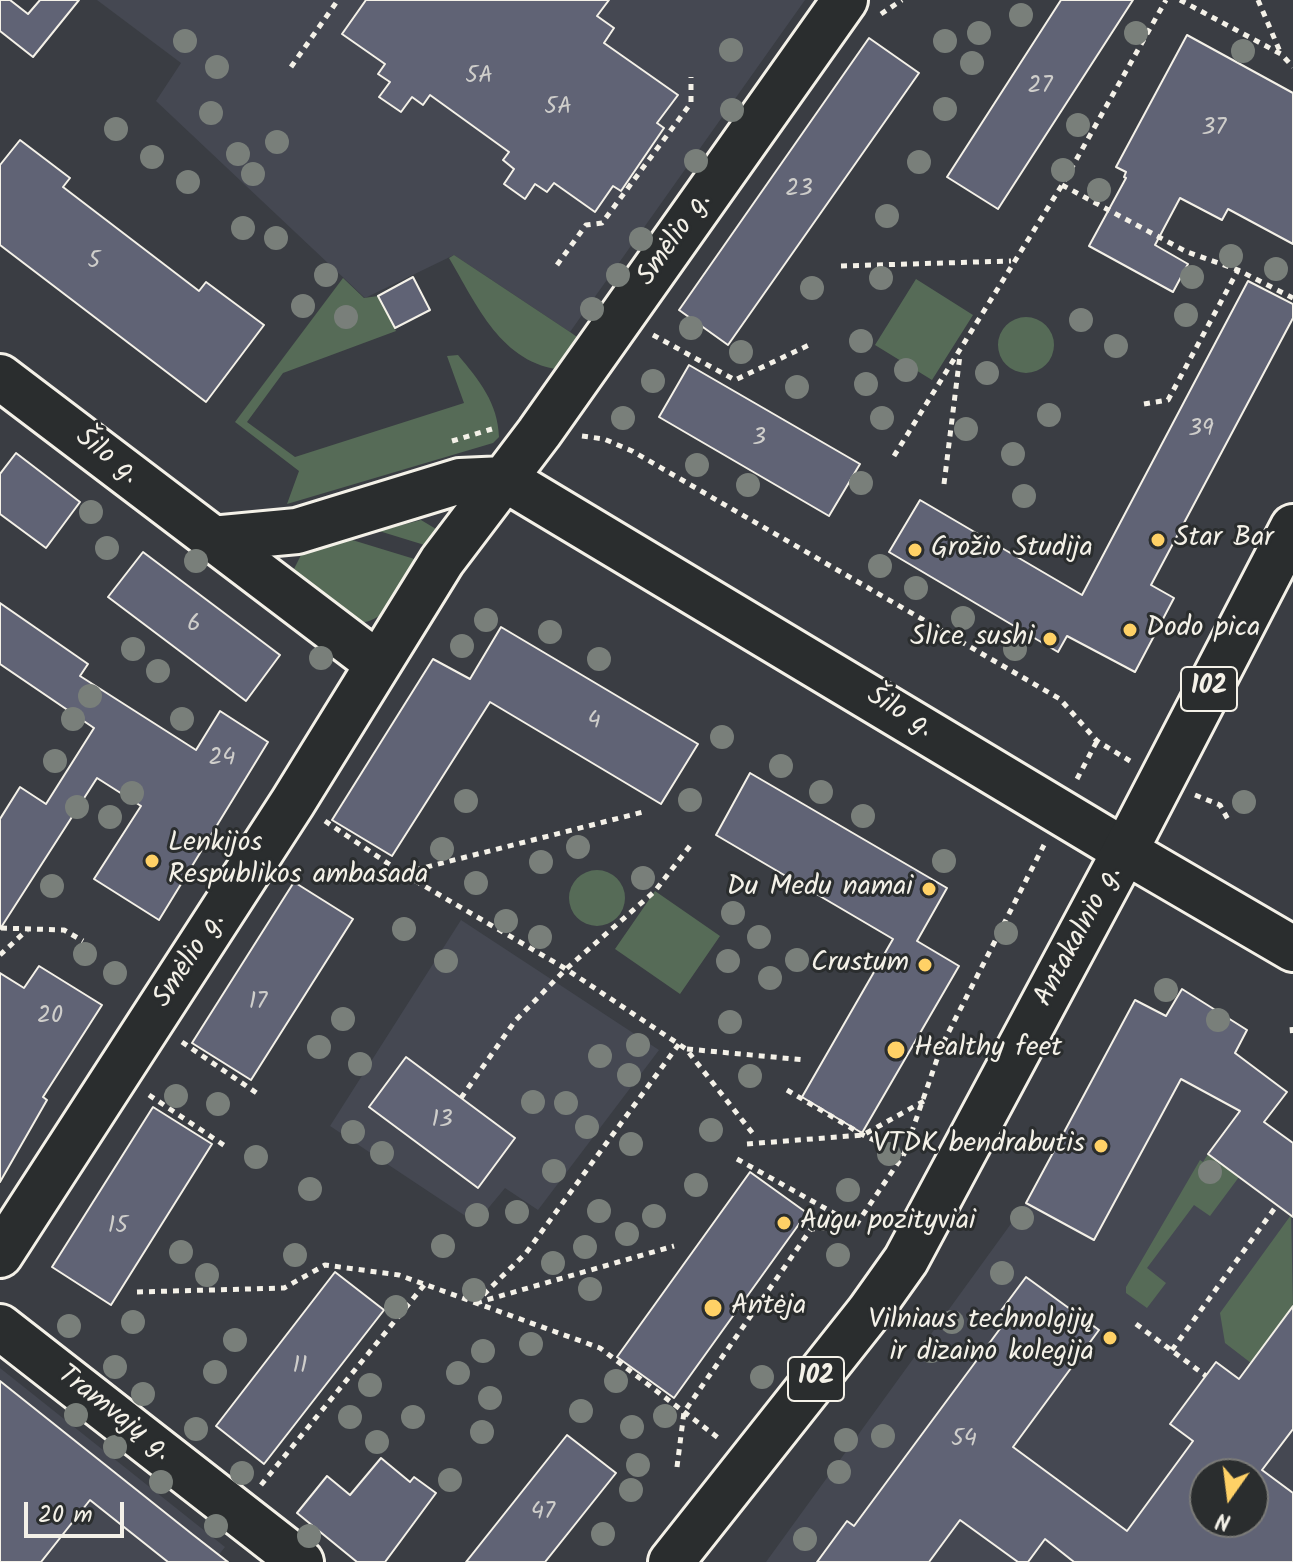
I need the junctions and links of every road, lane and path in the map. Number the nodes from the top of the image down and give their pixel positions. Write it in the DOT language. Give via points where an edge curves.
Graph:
graph roads {
  1 [pos="338,0"];
  2 [pos="845,0"];
  3 [pos="1166,0"];
  4 [pos="1180,0"];
  5 [pos="1258,0"];
  6 [pos="1281,54"];
  7 [pos="291,67"];
  8 [pos="1293,67"];
  9 [pos="691,77"];
  10 [pos="1062,185"];
  11 [pos="1012,261"];
  12 [pos="557,265"];
  13 [pos="841,266"];
  14 [pos="1238,270"];
  15 [pos="1293,298"];
  16 [pos="622,317"];
  17 [pos="809,345"];
  18 [pos="960,350"];
  19 [pos="0,377"];
  20 [pos="1144,404"];
  21 [pos="539,433"];
  22 [pos="450,441"];
  23 [pos="894,456"];
  24 [pos="505,479"];
  25 [pos="944,484"];
  26 [pos="409,496"];
  27 [pos="1293,527"];
  28 [pos="465,528"];
  29 [pos="297,531"];
  30 [pos="212,539"];
  31 [pos="282,589"];
  32 [pos="378,664"];
  33 [pos="1097,741"];
  34 [pos="1162,781"];
  35 [pos="293,802"];
  36 [pos="643,812"];
  37 [pos="1060,812"];
  38 [pos="1230,823"];
  39 [pos="693,842"];
  40 [pos="1125,851"];
  41 [pos="402,873"];
  42 [pos="1,928"];
  43 [pos="28,929"];
  44 [pos="83,941"];
  45 [pos="1293,949"];
  46 [pos="0,955"];
  47 [pos="566,969"];
  48 [pos="154,1018"];
  49 [pos="1292,1027"];
  50 [pos="1293,1039"];
  51 [pos="679,1044"];
  52 [pos="686,1049"];
  53 [pos="805,1060"];
  54 [pos="118,1074"];
  55 [pos="787,1090"];
  56 [pos="261,1096"];
  57 [pos="461,1098"];
  58 [pos="925,1101"];
  59 [pos="754,1135"];
  60 [pos="863,1135"];
  61 [pos="747,1144"];
  62 [pos="228,1148"];
  63 [pos="904,1154"];
  64 [pos="737,1159"];
  65 [pos="1277,1205"];
  66 [pos="856,1225"];
  67 [pos="674,1246"];
  68 [pos="0,1255"];
  69 [pos="425,1284"];
  70 [pos="137,1292"];
  71 [pos="475,1303"];
  72 [pos="1136,1324"];
  73 [pos="0,1327"];
  74 [pos="1172,1350"];
  75 [pos="1206,1376"];
  76 [pos="684,1412"];
  77 [pos="751,1462"];
  78 [pos="677,1467"];
  79 [pos="238,1512"];
  80 [pos="301,1562"];
  81 [pos="671,1562"];
  1 -- 7 [label="path"];
  2 -- 16 [label="street, Smėlio g."];
  3 -- 10 [label="path"];
  4 -- 6 [label="path"];
  5 -- 6 [label="path"];
  6 -- 8 [label="path"];
  9 -- 12 [label="path" via="691,103 602,223 586,225"];
  10 -- 11 [label="path"];
  10 -- 14 [label="path" via="1187,252"];
  11 -- 13 [label="path"];
  11 -- 18 [label="path"];
  14 -- 15 [label="path"];
  14 -- 20 [label="path" via="1168,400"];
  16 -- 17 [label="path" via="735,380"];
  16 -- 21 [label="street, Smėlio g."];
  18 -- 23 [label="path"];
  18 -- 25 [label="path"];
  19 -- 30 [label="street, Šilo g."];
  21 -- 22 [label="path" via="495,428"];
  21 -- 24 [label="street, Smėlio g."];
  21 -- 33 [label="path" via="604,439 632,451 1060,699"];
  24 -- 26 [label="street" via="460,481"];
  24 -- 28 [label="street"];
  24 -- 37 [label="street, Šilo g."];
  26 -- 28 [label="street" via="442,505"];
  26 -- 29 [label="street"];
  27 -- 34 [label="street, Antakalnio g. / 102"];
  28 -- 32 [label="street"];
  29 -- 30 [label="street"];
  29 -- 31 [label="street" via="279,551 276,569"];
  30 -- 31 [label="street, Šilo g."];
  31 -- 32 [label="street, Šilo g."];
  32 -- 35 [label="street, Smėlio g."];
  33 -- 34 [label="path"];
  33 -- 37 [label="path"];
  34 -- 38 [label="path" via="1220,805"];
  34 -- 40 [label="street, Antakalnio g. / 102"];
  35 -- 41 [label="path"];
  35 -- 48 [label="street, Smėlio g."];
  36 -- 41 [label="path"];
  37 -- 40 [label="street, Šilo g."];
  37 -- 58 [label="path" via="942,1045"];
  39 -- 47 [label="path" via="655,891"];
  40 -- 45 [label="street, Šilo g."];
  40 -- 77 [label="street, Antakalnio g. / 102" via="906,1260"];
  41 -- 47 [label="path"];
  42 -- 43 [label="path"];
  43 -- 44 [label="path" via="64,930"];
  43 -- 46 [label="path"];
  47 -- 51 [label="path"];
  47 -- 57 [label="path" via="515,1021"];
  48 -- 54 [label="street, Smėlio g."];
  48 -- 56 [label="path"];
  49 -- 50 [label="path"];
  51 -- 52 [label="path"];
  51 -- 71 [label="path" via="526,1253"];
  52 -- 53 [label="path"];
  52 -- 59 [label="path"];
  54 -- 62 [label="path"];
  54 -- 68 [label="street, Smėlio g."];
  55 -- 60 [label="path"];
  58 -- 60 [label="path"];
  58 -- 63 [label="path"];
  60 -- 61 [label="path"];
  60 -- 63 [label="path"];
  63 -- 66 [label="path"];
  64 -- 66 [label="path"];
  65 -- 74 [label="path"];
  66 -- 76 [label="path" via="811,1229"];
  67 -- 71 [label="path"];
  69 -- 70 [label="path" via="325,1265 284,1288"];
  69 -- 71 [label="path"];
  69 -- 79 [label="path"];
  71 -- 76 [label="path" via="600,1348"];
  72 -- 74 [label="path"];
  73 -- 79 [label="street, Tramvajų g."];
  74 -- 75 [label="path"];
  76 -- 77 [label="path"];
  76 -- 78 [label="path"];
  77 -- 81 [label="street, Antakalnio g. / 102"];
  79 -- 80 [label="street, Tramvajų g."];
}
